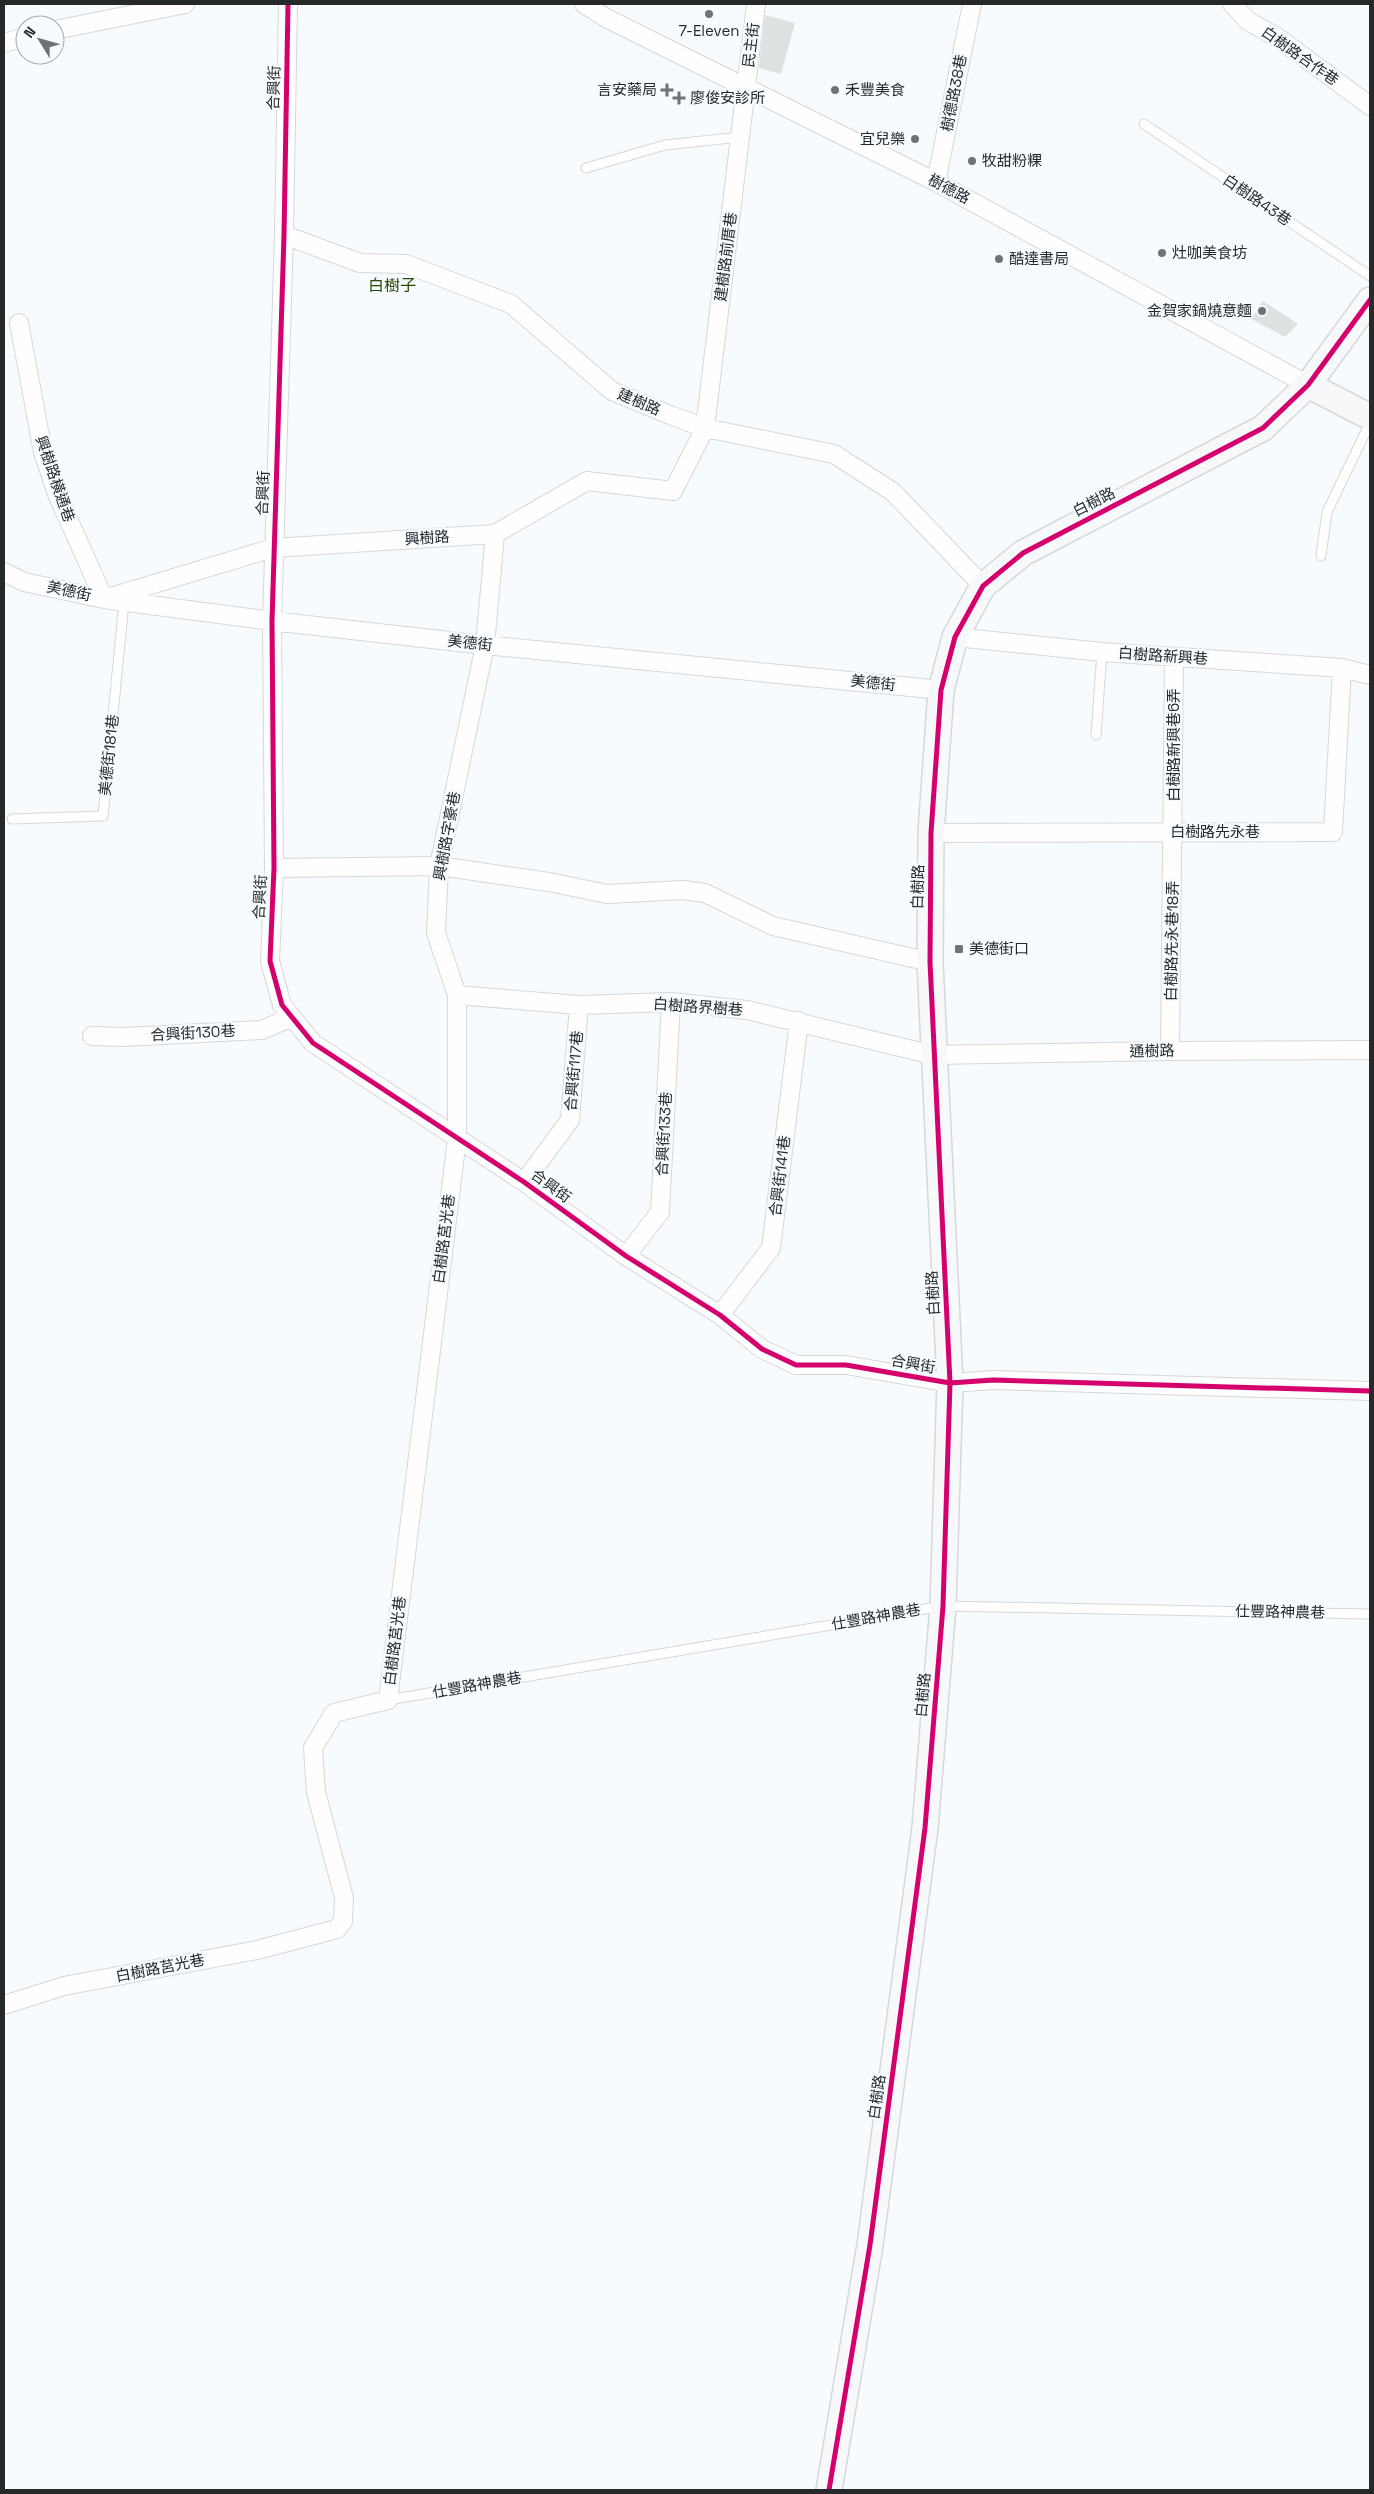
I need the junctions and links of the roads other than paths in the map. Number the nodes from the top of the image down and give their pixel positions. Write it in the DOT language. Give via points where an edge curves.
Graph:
graph roads {
  1 [pos="185,4"];
  2 [pos="288,4"];
  3 [pos="584,4"];
  4 [pos="756,4"];
  5 [pos="972,4"];
  6 [pos="1232,4"];
  7 [pos="65,28"];
  8 [pos="746,86"];
  9 [pos="1370,106"];
  10 [pos="1144,124"];
  11 [pos="740,137"];
  12 [pos="586,168"];
  13 [pos="936,182"];
  14 [pos="284,235"];
  15 [pos="1370,276"];
  16 [pos="1370,300"];
  17 [pos="20,323"];
  18 [pos="1308,385"];
  19 [pos="1370,417"];
  20 [pos="1370,423"];
  21 [pos="705,428"];
  22 [pos="495,534"];
  23 [pos="273,548"];
  24 [pos="1321,556"];
  25 [pos="4,572"];
  26 [pos="24,582"];
  27 [pos="983,586"];
  28 [pos="4,588"];
  29 [pos="104,599"];
  30 [pos="124,602"];
  31 [pos="272,620"];
  32 [pos="954,637"];
  33 [pos="485,645"];
  34 [pos="1102,652"];
  35 [pos="1174,657"];
  36 [pos="1342,668"];
  37 [pos="1370,675"];
  38 [pos="941,690"];
  39 [pos="1096,734"];
  40 [pos="12,819"];
  41 [pos="1173,832"];
  42 [pos="931,833"];
  43 [pos="439,866"];
  44 [pos="274,868"];
  45 [pos="930,962"];
  46 [pos="457,996"];
  47 [pos="671,1002"];
  48 [pos="579,1005"];
  49 [pos="292,1017"];
  50 [pos="799,1021"];
  51 [pos="92,1036"];
  52 [pos="1170,1050"];
  53 [pos="1370,1050"];
  54 [pos="933,1055"];
  55 [pos="457,1139"];
  56 [pos="524,1182"];
  57 [pos="626,1256"];
  58 [pos="720,1314"];
  59 [pos="950,1383"];
  60 [pos="1370,1391"];
  61 [pos="943,1606"];
  62 [pos="1370,1614"];
  63 [pos="388,1700"];
  64 [pos="4,2005"];
  65 [pos="829,2490"];
  1 -- 7 [label="street"];
  2 -- 14 [label="street, 合興街"];
  3 -- 8 [label="street, 樹德路" via="606,18"];
  4 -- 8 [label="street, 民主街"];
  5 -- 13 [label="street, 樹德路38巷"];
  6 -- 9 [label="street, 白樹路合作巷" via="1248,20 1277,37"];
  8 -- 11 [label="street, 建樹路前厝巷"];
  8 -- 13 [label="street, 樹德路"];
  10 -- 15 [label="lane, 白樹路43巷"];
  11 -- 12 [label="lane" via="665,145"];
  11 -- 21 [label="street, 建樹路前厝巷"];
  13 -- 18 [label="street, 樹德路"];
  14 -- 21 [label="street, 建樹路" via="360,263 406,264 511,304 612,391"];
  14 -- 23 [label="street, 合興街"];
  16 -- 18 [label="street, 白樹路"];
  17 -- 29 [label="street, 興樹路橫通巷" via="43,452 57,494"];
  18 -- 19 [label="street"];
  18 -- 27 [label="street, 白樹路" via="1263,428 1023,553"];
  20 -- 24 [label="lane" via="1328,512"];
  21 -- 22 [label="street, 興樹路" via="673,491 587,481"];
  21 -- 27 [label="street, 建樹路" via="834,454 893,492"];
  22 -- 23 [label="street, 興樹路"];
  22 -- 33 [label="street, 興樹路字豪巷"];
  23 -- 29 [label="street, 興樹路"];
  23 -- 31 [label="street, 合興街"];
  25 -- 26 [label="street, 美德街"];
  26 -- 28 [label="street"];
  26 -- 29 [label="street, 美德街"];
  27 -- 32 [label="street, 白樹路"];
  29 -- 30 [label="street, 美德街"];
  30 -- 31 [label="street, 美德街"];
  30 -- 40 [label="lane, 美德街181巷" via="103,816"];
  31 -- 33 [label="street, 美德街"];
  31 -- 44 [label="street, 合興街"];
  32 -- 34 [label="street, 白樹路新興巷"];
  32 -- 38 [label="street, 白樹路"];
  33 -- 38 [label="street, 美德街"];
  33 -- 43 [label="street, 興樹路字豪巷"];
  34 -- 35 [label="street, 白樹路新興巷"];
  34 -- 39 [label="lane"];
  35 -- 36 [label="street, 白樹路新興巷"];
  35 -- 41 [label="street, 白樹路新興巷6弄"];
  36 -- 37 [label="street, 白樹路新興巷"];
  36 -- 41 [label="street, 白樹路先永巷" via="1333,832"];
  38 -- 42 [label="street, 白樹路"];
  41 -- 42 [label="street, 白樹路先永巷"];
  41 -- 52 [label="street, 白樹路先永巷18弄"];
  42 -- 45 [label="street, 白樹路"];
  43 -- 44 [label="street"];
  43 -- 45 [label="street" via="607,894 683,890 705,893 773,926"];
  43 -- 46 [label="street, 興樹路字豪巷" via="436,933"];
  44 -- 49 [label="street, 合興街" via="270,961 282,1005"];
  45 -- 54 [label="street, 白樹路"];
  46 -- 48 [label="street, 白樹路界樹巷"];
  46 -- 55 [label="street, 興樹路字豪巷"];
  47 -- 48 [label="street, 白樹路界樹巷"];
  47 -- 50 [label="street, 白樹路界樹巷" via="747,1010"];
  47 -- 57 [label="street, 合興街133巷" via="660,1212"];
  48 -- 56 [label="street, 合興街117巷" via="570,1120"];
  49 -- 51 [label="street, 合興街130巷" via="262,1030"];
  49 -- 55 [label="street, 合興街" via="313,1043"];
  50 -- 54 [label="street, 白樹路界樹巷"];
  50 -- 58 [label="street, 合興街141巷" via="771,1248"];
  52 -- 53 [label="street, 通樹路"];
  52 -- 54 [label="street, 通樹路"];
  54 -- 59 [label="street, 白樹路"];
  55 -- 56 [label="street, 合興街"];
  55 -- 63 [label="street, 白樹路莒光巷"];
  56 -- 57 [label="street, 合興街"];
  57 -- 58 [label="street, 合興街"];
  58 -- 59 [label="street, 合興街" via="762,1349 796,1365 846,1365"];
  59 -- 60 [label="street, 合興街" via="994,1380"];
  59 -- 61 [label="street, 白樹路"];
  61 -- 62 [label="lane, 仕豐路神農巷"];
  61 -- 63 [label="lane, 仕豐路神農巷"];
  61 -- 65 [label="street, 白樹路" via="925,1828 870,2245"];
  63 -- 64 [label="street, 白樹路莒光巷" via="334,1713 313,1748 316,1792 344,1898 343,1921 337,1929 257,1950 64,1986"];
}
